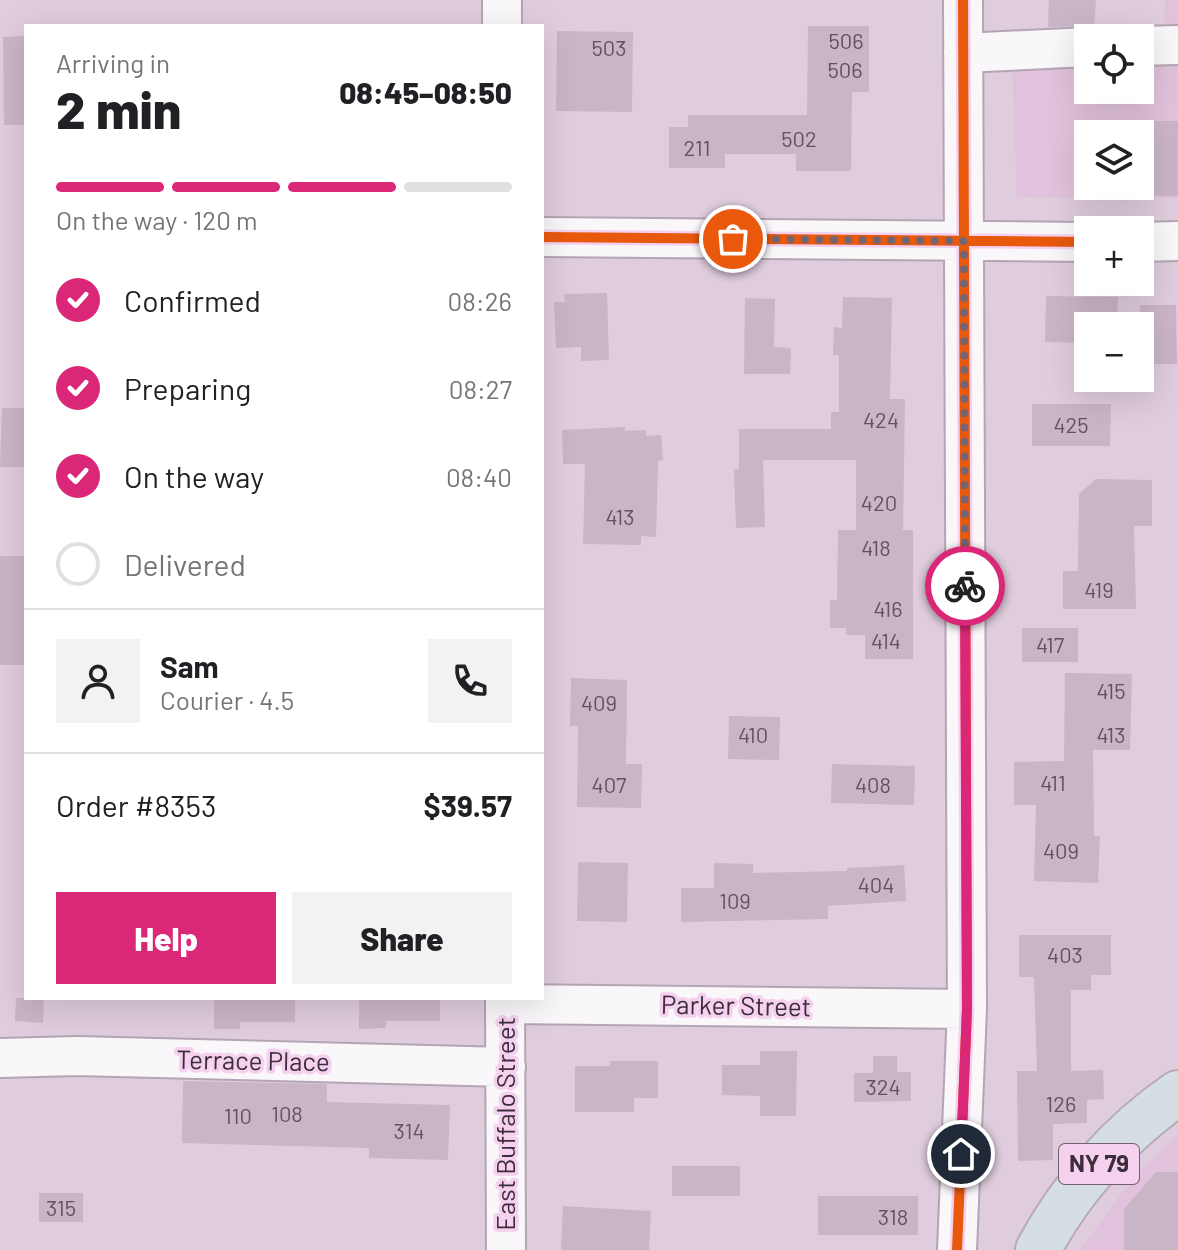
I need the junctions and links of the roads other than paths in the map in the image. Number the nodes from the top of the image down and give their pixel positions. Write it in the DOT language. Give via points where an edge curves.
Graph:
graph roads {
  1 [pos="502,0"];
  2 [pos="963,0"];
  3 [pos="502,24"];
  4 [pos="1178,45"];
  5 [pos="1154,46"];
  6 [pos="1074,48"];
  7 [pos="963,53"];
  8 [pos="544,237"];
  9 [pos="964,241"];
  10 [pos="1178,241"];
  11 [pos="1074,242"];
  12 [pos="1154,242"];
  13 [pos="505,1001"];
  14 [pos="967,1009"];
  15 [pos="0,1058"];
  16 [pos="506,1067"];
  17 [pos="1175,1099"];
  18 [pos="506,1250"];
  19 [pos="957,1250"];
  20 [pos="1038,1250"];
  1 -- 3 [label="street"];
  2 -- 7 [label="street"];
  4 -- 5 [label="street"];
  6 -- 7 [label="street"];
  7 -- 9 [label="street"];
  8 -- 9 [label="street"];
  9 -- 11 [label="street"];
  9 -- 14 [label="street"];
  10 -- 12 [label="street"];
  13 -- 14 [label="street, Parker Street"];
  13 -- 16 [label="street, East Buffalo Street"];
  14 -- 19 [label="street"];
  15 -- 16 [label="street, Terrace Place"];
  16 -- 18 [label="street, East Buffalo Street"];
  17 -- 20 [label="highway, NY 79" via="1128,1132 1071,1197"];
}
